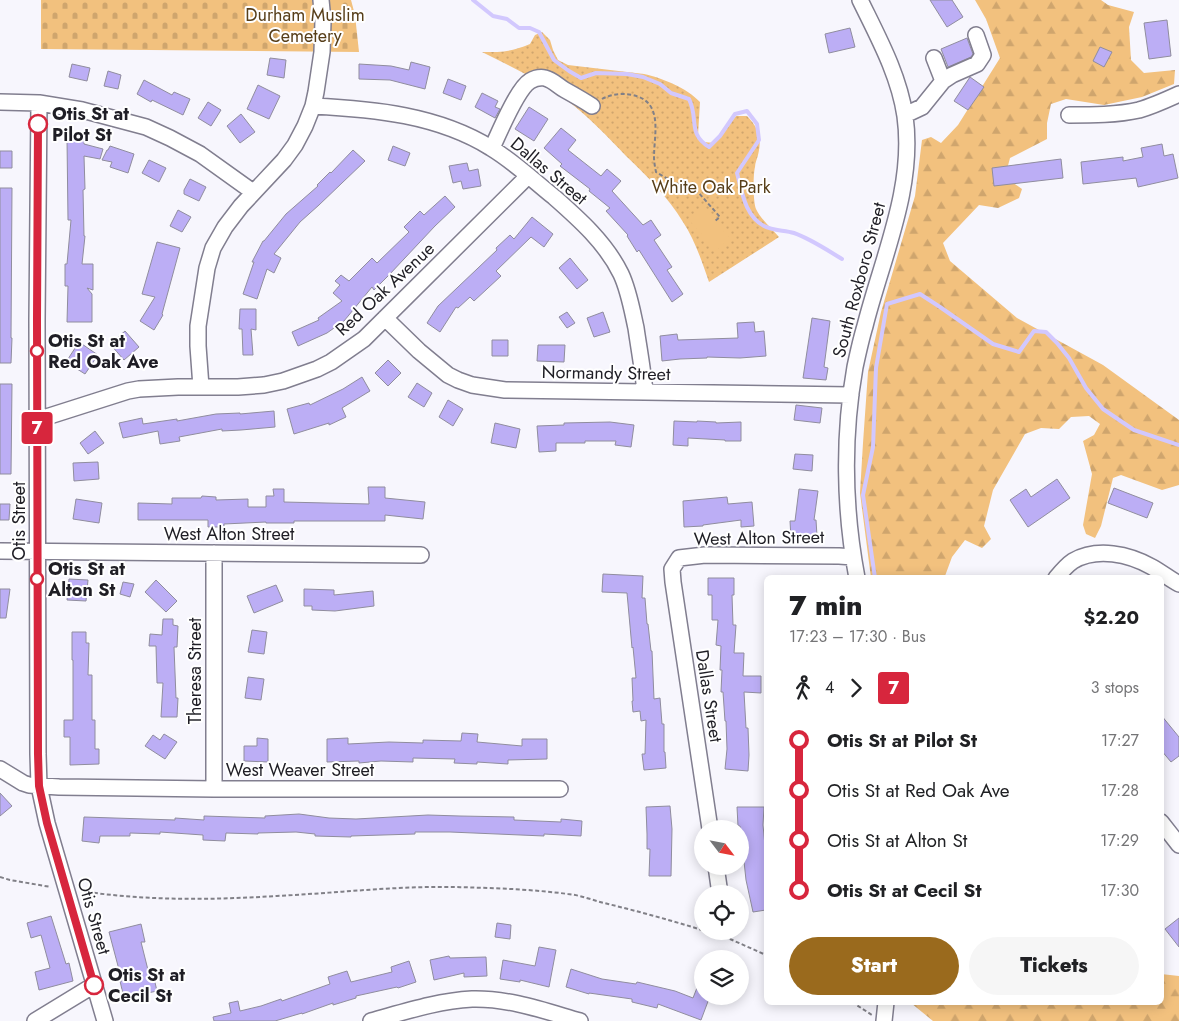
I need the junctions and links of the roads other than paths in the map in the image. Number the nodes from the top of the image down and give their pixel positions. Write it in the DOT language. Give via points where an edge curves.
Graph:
graph roads {
  1 [pos="321,0"];
  2 [pos="860,0"];
  3 [pos="976,35"];
  4 [pos="934,58"];
  5 [pos="943,81"];
  6 [pos="1179,94"];
  7 [pos="0,102"];
  8 [pos="39,103"];
  9 [pos="313,106"];
  10 [pos="592,106"];
  11 [pos="905,115"];
  12 [pos="1069,115"];
  13 [pos="492,148"];
  14 [pos="528,176"];
  15 [pos="253,192"];
  16 [pos="385,318"];
  17 [pos="201,387"];
  18 [pos="645,392"];
  19 [pos="851,395"];
  20 [pos="37,420"];
  21 [pos="0,551"];
  22 [pos="37,551"];
  23 [pos="214,553"];
  24 [pos="421,554"];
  25 [pos="853,557"];
  26 [pos="672,569"];
  27 [pos="856,575"];
  28 [pos="1059,575"];
  29 [pos="1179,584"];
  30 [pos="0,769"];
  31 [pos="39,786"];
  32 [pos="214,789"];
  33 [pos="560,789"];
  34 [pos="709,820"];
  35 [pos="1164,826"];
  36 [pos="1179,845"];
  37 [pos="94,985"];
  38 [pos="885,1005"];
  39 [pos="879,1019"];
  40 [pos="35,1021"];
  41 [pos="105,1021"];
  42 [pos="371,1021"];
  43 [pos="580,1021"];
  1 -- 9 [label="street" via="322,52"];
  2 -- 11 [label="street, South Roxboro Street" via="895,76"];
  3 -- 5 [label="street" via="983,55 977,64"];
  4 -- 5 [label="street"];
  5 -- 11 [label="street" via="922,107"];
  6 -- 12 [label="street" via="1127,112"];
  7 -- 8 [label="street"];
  8 -- 15 [label="street" via="82,110 146,127 200,154"];
  8 -- 20 [label="street, Otis Street"];
  9 -- 13 [label="street, Dallas Street" via="382,111 441,124"];
  9 -- 15 [label="street" via="295,145"];
  10 -- 13 [label="street" via="553,81 537,77 523,88"];
  11 -- 19 [label="street, South Roxboro Street" via="906,158 899,206 865,324"];
  13 -- 14 [label="street, Dallas Street"];
  14 -- 16 [label="street, Red Oak Avenue"];
  14 -- 18 [label="street, Dallas Street" via="574,214 605,248 621,274 630,300"];
  15 -- 17 [label="street" via="225,227 213,248 207,268 198,326"];
  16 -- 17 [label="street, Red Oak Avenue" via="364,339 317,369 264,385"];
  16 -- 18 [label="street, Normandy Street" via="448,375 472,385 505,390"];
  17 -- 20 [label="street, Red Oak Avenue" via="128,391"];
  18 -- 19 [label="street, Normandy Street"];
  19 -- 25 [label="street, South Roxboro Street" via="847,499"];
  20 -- 22 [label="street, Otis Street"];
  21 -- 22 [label="street, West Alton Street"];
  22 -- 23 [label="street, West Alton Street"];
  22 -- 31 [label="street, Otis Street"];
  23 -- 24 [label="street, West Alton Street"];
  23 -- 32 [label="street, Theresa Street"];
  25 -- 26 [label="street, West Alton Street" via="706,556 679,558"];
  25 -- 27 [label="street, South Roxboro Street"];
  26 -- 34 [label="street, Dallas Street"];
  28 -- 29 [label="street" via="1073,562 1107,553 1153,567"];
  30 -- 31 [label="street, West Weaver Street" via="22,783"];
  31 -- 32 [label="street, West Weaver Street"];
  31 -- 37 [label="street, Otis Street"];
  32 -- 33 [label="street, West Weaver Street"];
  35 -- 36 [label="street"];
  37 -- 40 [label="street"];
  37 -- 41 [label="street, Otis Street"];
  38 -- 39 [label="street"];
  42 -- 43 [label="street" via="472,999 537,1008"];
}
